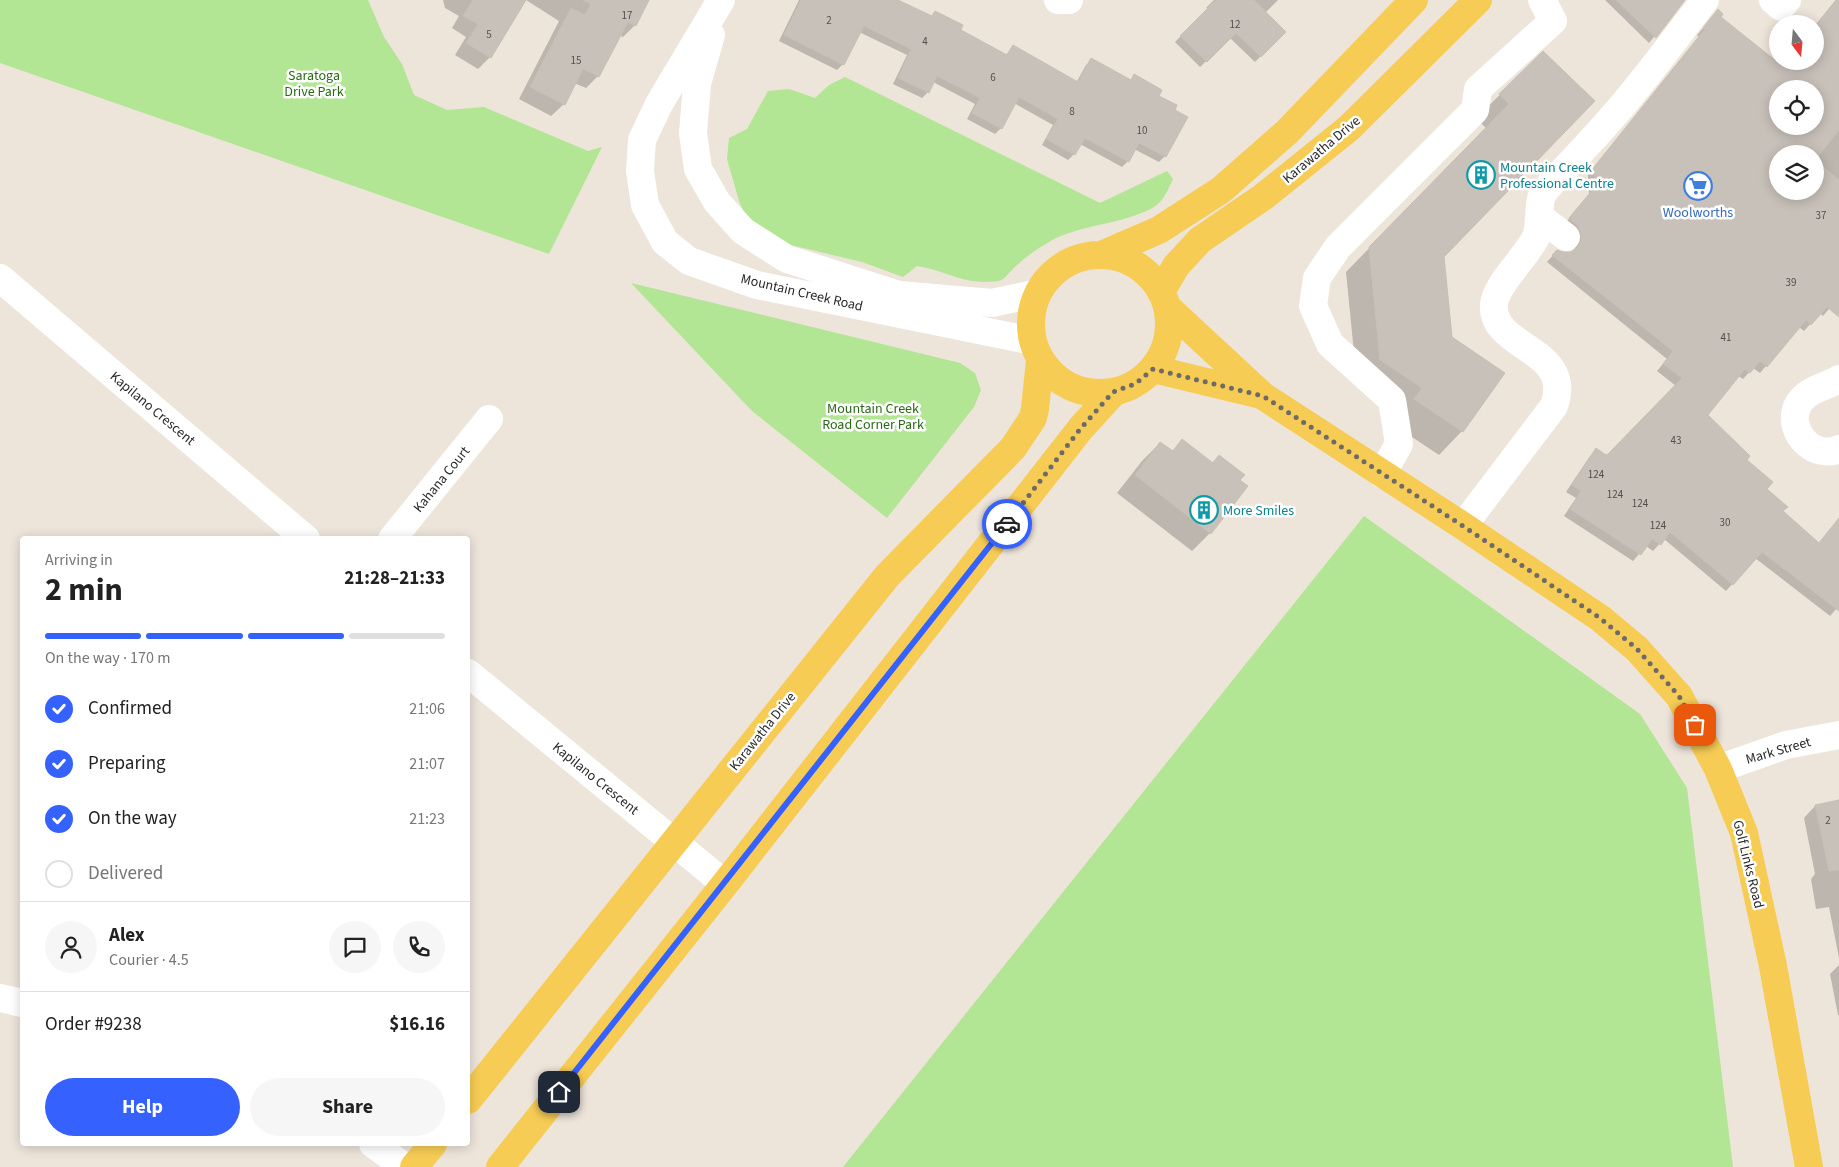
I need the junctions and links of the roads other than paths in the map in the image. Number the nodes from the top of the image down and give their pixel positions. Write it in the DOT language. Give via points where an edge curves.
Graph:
graph roads {
  1 [pos="721,0"];
  2 [pos="1058,0"];
  3 [pos="1069,0"];
  4 [pos="1414,0"];
  5 [pos="1478,0"];
  6 [pos="1542,0"];
  7 [pos="1705,0"];
  8 [pos="1773,0"];
  9 [pos="1787,0"];
  10 [pos="1540,217"];
  11 [pos="1566,237"];
  12 [pos="1101,255"];
  13 [pos="0,278"];
  14 [pos="1038,293"];
  15 [pos="1164,299"];
  16 [pos="1036,350"];
  17 [pos="1153,369"];
  18 [pos="1839,379"];
  19 [pos="1113,392"];
  20 [pos="1263,396"];
  21 [pos="489,419"];
  22 [pos="1839,449"];
  23 [pos="1382,474"];
  24 [pos="1463,526"];
  25 [pos="302,536"];
  26 [pos="394,536"];
  27 [pos="470,675"];
  28 [pos="1839,735"];
  29 [pos="1718,769"];
  30 [pos="673,841"];
  31 [pos="725,884"];
  32 [pos="0,998"];
  33 [pos="20,1003"];
  34 [pos="470,1097"];
  35 [pos="376,1146"];
  36 [pos="431,1146"];
  37 [pos="405,1167"];
  38 [pos="414,1167"];
  39 [pos="500,1167"];
  40 [pos="1809,1167"];
  1 -- 14 [label="street, Mountain Creek Road" via="697,84 693,133 698,169 718,202 743,231 787,259 899,295 992,302"];
  1 -- 16 [label="street, Mountain Creek Road" via="659,104 642,140 640,172 645,206 665,242 689,261 757,285"];
  2 -- 3 [label="street"];
  4 -- 12 [label="main road" via="1287,132 1221,190 1159,230"];
  5 -- 15 [label="main road, Karawatha Drive" via="1348,128 1263,197 1200,240 1176,266"];
  6 -- 23 [label="street" via="1553,21 1478,89 1475,110 1338,248 1317,278 1313,306 1330,344 1392,400 1398,444"];
  7 -- 10 [label="street" via="1640,85 1542,194"];
  8 -- 9 [label="street" via="1781,7"];
  10 -- 11 [label="street"];
  10 -- 24 [label="street" via="1536,236 1502,286 1494,304 1497,320 1506,332 1555,373 1558,396 1554,406"];
  12 -- 14 [label="main road" via="1064,265"];
  12 -- 15 [label="main road" via="1120,258 1137,266 1151,277"];
  13 -- 25 [label="street, Kapilano Crescent"];
  14 -- 16 [label="main road" via="1031,325"];
  15 -- 17 [label="main road" via="1169,328 1164,350"];
  15 -- 20 [label="main road, Golf Links Road"];
  16 -- 19 [label="main road" via="1053,376 1071,387 1092,393"];
  16 -- 30 [label="main road, Karawatha Drive" via="1036,401 1032,418 1013,448 887,576"];
  17 -- 19 [label="main road" via="1135,384"];
  17 -- 20 [label="main road, Golf Links Road"];
  18 -- 22 [label="street" via="1806,395 1795,414 1799,435 1806,444 1825,452"];
  19 -- 31 [label="main road" via="1081,428"];
  20 -- 23 [label="main road, Golf Links Road"];
  21 -- 26 [label="street, Kahana Court"];
  23 -- 24 [label="main road, Golf Links Road"];
  24 -- 29 [label="main road, Golf Links Road" via="1600,618 1637,649 1679,696"];
  27 -- 30 [label="street, Kapilano Crescent"];
  28 -- 29 [label="street, Mark Street" via="1786,745"];
  29 -- 40 [label="main road, Golf Links Road" via="1744,832 1773,966"];
  30 -- 31 [label="street, Kapilano Crescent"];
  30 -- 34 [label="main road, Karawatha Drive"];
  31 -- 39 [label="main road"];
  32 -- 33 [label="street"];
  35 -- 37 [label="street"];
  36 -- 38 [label="main road"];
}
